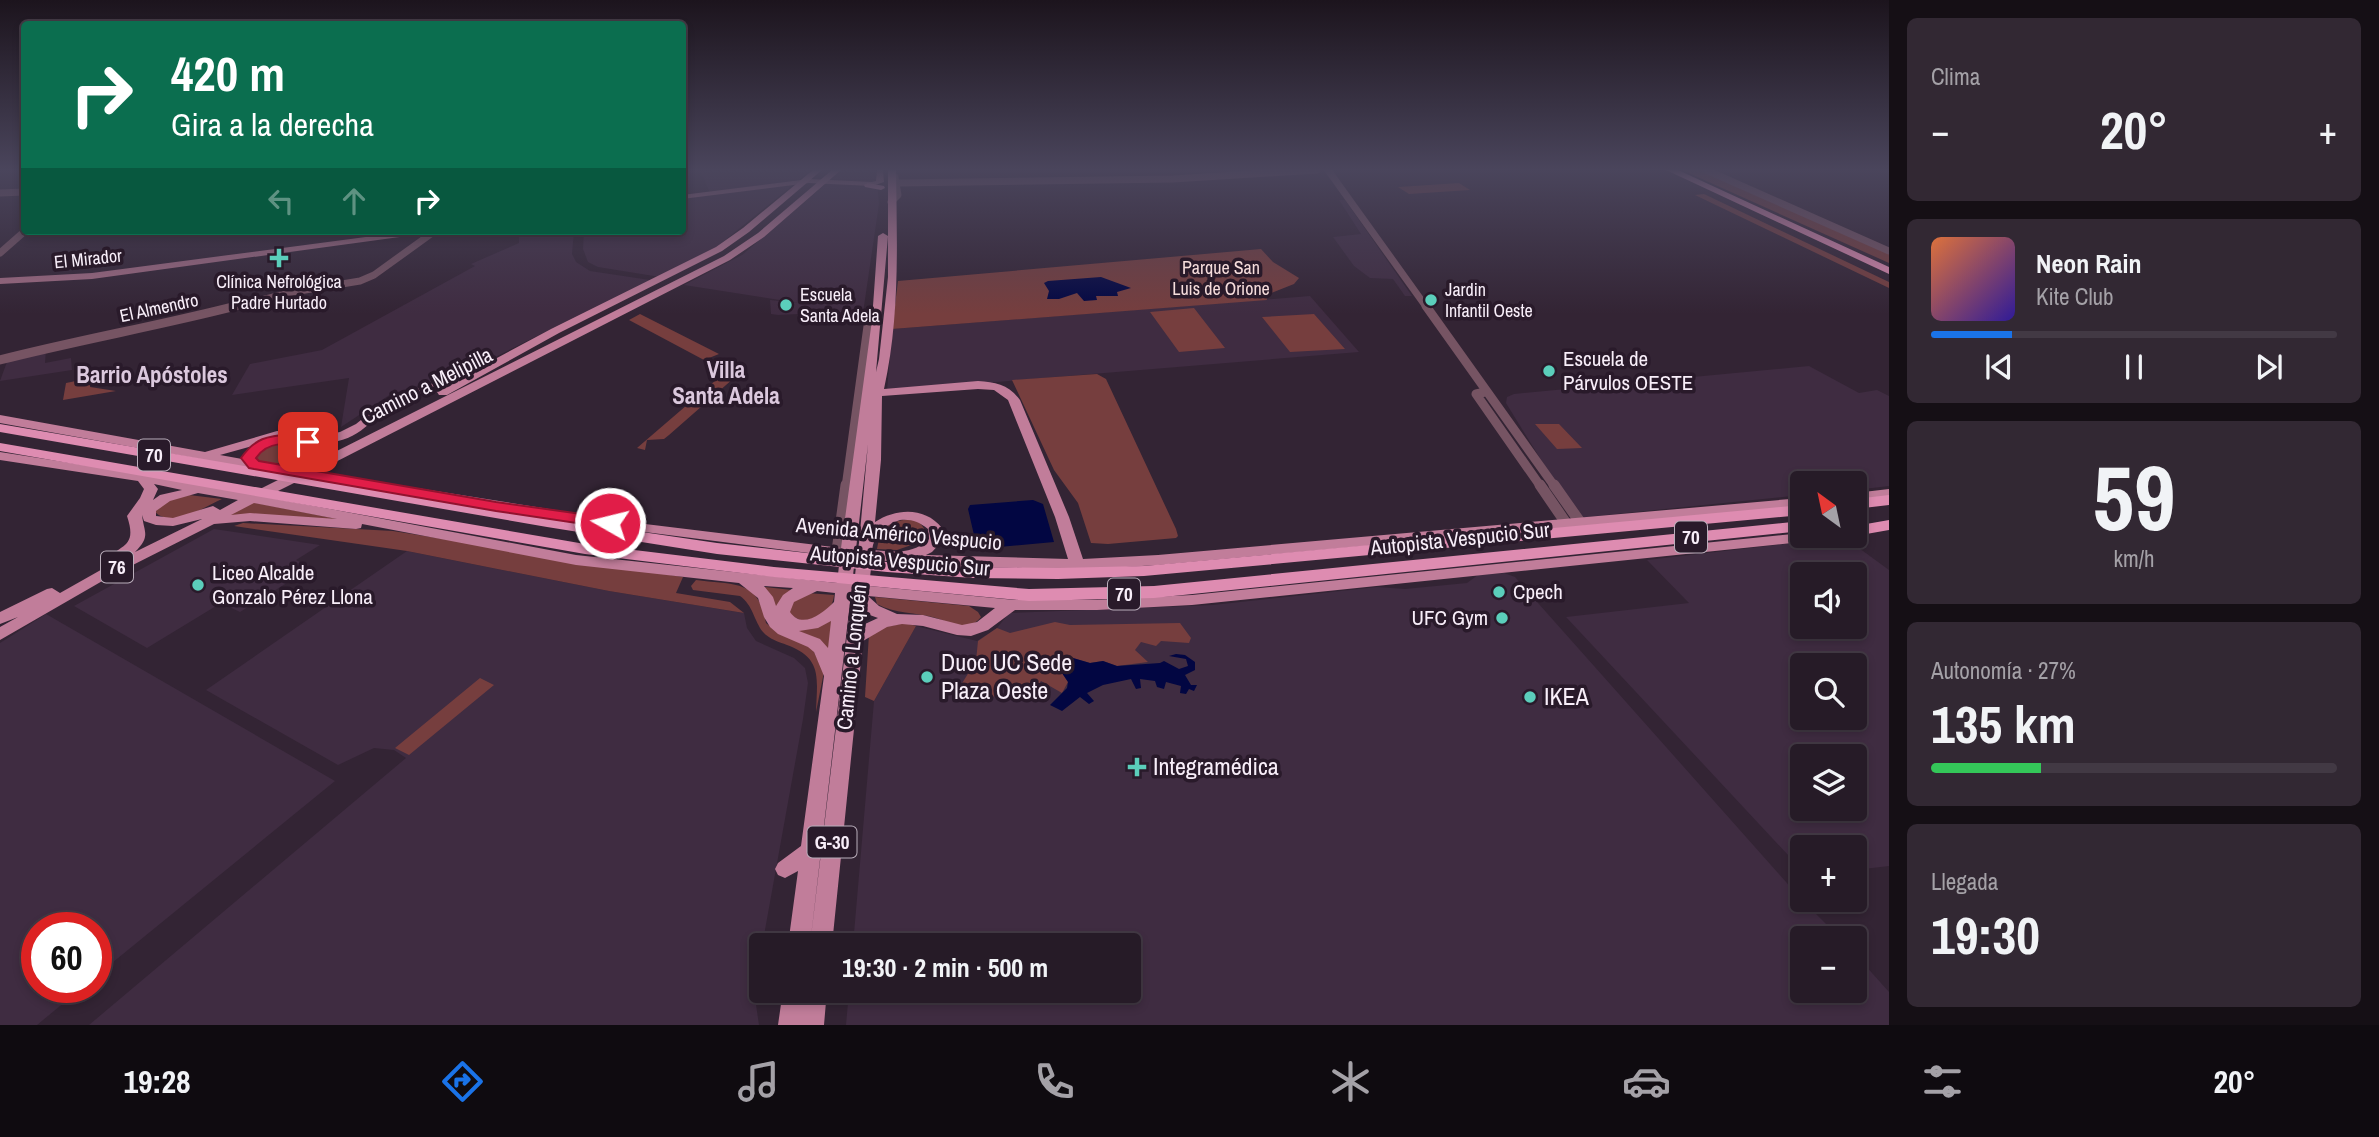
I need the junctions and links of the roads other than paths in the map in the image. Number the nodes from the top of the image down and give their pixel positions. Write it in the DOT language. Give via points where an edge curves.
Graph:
graph roads {
  1 [pos="756,218"];
  2 [pos="781,218"];
  3 [pos="886,218"];
  4 [pos="888,218"];
  5 [pos="1359,218"];
  6 [pos="1777,218"];
  7 [pos="1780,218"];
  8 [pos="1814,218"];
  9 [pos="21,235"];
  10 [pos="399,235"];
  11 [pos="429,235"];
  12 [pos="1889,251"];
  13 [pos="0,253"];
  14 [pos="1889,269"];
  15 [pos="882,271"];
  16 [pos="0,281"];
  17 [pos="867,326"];
  18 [pos="0,360"];
  19 [pos="480,377"];
  20 [pos="1485,392"];
  21 [pos="872,394"];
  22 [pos="399,397"];
  23 [pos="425,406"];
  24 [pos="0,419"];
  25 [pos="0,428"];
  26 [pos="0,447"];
  27 [pos="201,455"];
  28 [pos="0,456"];
  29 [pos="254,464"];
  30 [pos="298,467"];
  31 [pos="142,478"];
  32 [pos="354,482"];
  33 [pos="1539,483"];
  34 [pos="1551,483"];
  35 [pos="202,490"];
  36 [pos="1889,493"];
  37 [pos="1867,496"];
  38 [pos="1889,500"];
  39 [pos="1790,503"];
  40 [pos="1867,503"];
  41 [pos="1790,504"];
  42 [pos="220,506"];
  43 [pos="1790,511"];
  44 [pos="1889,517"];
  45 [pos="1702,520"];
  46 [pos="1867,520"];
  47 [pos="1573,523"];
  48 [pos="633,526"];
  49 [pos="1889,526"];
  50 [pos="404,527"];
  51 [pos="1790,527"];
  52 [pos="1867,529"];
  53 [pos="184,533"];
  54 [pos="502,536"];
  55 [pos="1790,539"];
  56 [pos="777,542"];
  57 [pos="866,543"];
  58 [pos="843,546"];
  59 [pos="1714,546"];
  60 [pos="798,547"];
  61 [pos="711,548"];
  62 [pos="1578,549"];
  63 [pos="1329,554"];
  64 [pos="900,557"];
  65 [pos="1188,557"];
  66 [pos="599,562"];
  67 [pos="109,564"];
  68 [pos="1078,565"];
  69 [pos="737,578"];
  70 [pos="820,587"];
  71 [pos="852,596"];
  72 [pos="974,601"];
  73 [pos="1015,605"];
  74 [pos="0,619"];
  75 [pos="894,619"];
  76 [pos="988,622"];
  77 [pos="0,634"];
  78 [pos="854,640"];
  79 [pos="832,682"];
  80 [pos="843,740"];
  81 [pos="846,808"];
  82 [pos="811,850"];
  83 [pos="785,869"];
  84 [pos="801,933"];
  85 [pos="822,933"];
  86 [pos="793,1003"];
  87 [pos="815,1003"];
  88 [pos="790,1025"];
  89 [pos="813,1025"];
  1 -- 19 [label="main road, Camino a Melipilla" via="719,248"];
  2 -- 19 [label="main road, Camino a Melipilla" via="727,258"];
  3 -- 15 [label="main road, Camino a Lonquén"];
  4 -- 21 [label="main road, Camino a Lonquén" via="893,277 885,359"];
  5 -- 20 [label="street"];
  6 -- 14 [label="highway"];
  7 -- 14 [label="highway"];
  8 -- 12 [label="street"];
  9 -- 13 [label="street"];
  10 -- 16 [label="main road, El Mirador" via="84,277"];
  11 -- 18 [label="street, El Almendro" via="363,280 285,293"];
  15 -- 17 [label="main road" via="874,284"];
  15 -- 21 [label="main road, Camino a Lonquén"];
  17 -- 58 [label="street, Camino a Lonquén"];
  19 -- 22 [label="main road"];
  19 -- 23 [label="main road, Camino a Melipilla"];
  19 -- 32 [label="main road" via="453,401 347,457 344,469"];
  20 -- 33 [label="street" via="1476,394"];
  20 -- 34 [label="street"];
  21 -- 57 [label="main road, Camino a Lonquén" via="874,460"];
  21 -- 58 [label="main road, Camino a Lonquén"];
  21 -- 68 [label="main road" via="978,385 1009,393"];
  22 -- 23 [label="main road" via="417,395"];
  22 -- 27 [label="main road" via="344,435 324,439 277,435"];
  23 -- 30 [label="main road, Camino a Melipilla"];
  23 -- 53 [label="main road, Camino a Melipilla / 76"];
  24 -- 27 [label="main road, Avenida Américo Vespucio"];
  25 -- 61 [label="highway, Autopista Vespucio Sur / 70"];
  26 -- 54 [label="highway, Autopista Vespucio Sur / 70"];
  27 -- 29 [label="main road, Avenida Américo Vespucio"];
  28 -- 31 [label="main road"];
  29 -- 30 [label="main road" via="248,458 253,449 288,438 314,446"];
  29 -- 32 [label="main road, Avenida Américo Vespucio"];
  30 -- 42 [label="main road, Camino a Melipilla"];
  31 -- 35 [label="main road"];
  31 -- 67 [label="main road" via="151,489 134,516 138,537"];
  32 -- 48 [label="main road, Avenida Américo Vespucio"];
  33 -- 34 [label="street"];
  33 -- 47 [label="street"];
  34 -- 47 [label="street"];
  35 -- 42 [label="main road" via="165,498 151,506 147,516 168,522"];
  35 -- 50 [label="main road"];
  36 -- 37 [label="main road"];
  38 -- 40 [label="highway"];
  39 -- 47 [label="main road, Avenida Américo Vespucio"];
  41 -- 45 [label="highway"];
  42 -- 67 [label="main road, Camino a Melipilla / 76"];
  43 -- 45 [label="highway, Autopista Vespucio Sur / 70"];
  44 -- 46 [label="highway"];
  45 -- 63 [label="highway, Autopista Vespucio Sur / 70"];
  47 -- 65 [label="main road, Avenida Américo Vespucio"];
  48 -- 60 [label="main road, Avenida Américo Vespucio"];
  48 -- 61 [label="highway"];
  49 -- 52 [label="highway"];
  50 -- 53 [label="main road" via="250,517 222,520"];
  50 -- 66 [label="main road"];
  51 -- 62 [label="highway, Autopista Vespucio Sur / 70"];
  53 -- 77 [label="main road, Camino a Melipilla / 76"];
  54 -- 62 [label="highway, Autopista Vespucio Sur / 70" via="719,566 1063,596 1154,592"];
  54 -- 66 [label="highway"];
  55 -- 59 [label="main road"];
  56 -- 60 [label="main road"];
  57 -- 64 [label="main road" via="876,527 894,517 917,517 933,525 937,534 933,544"];
  57 -- 71 [label="main road, Camino a Lonquén"];
  58 -- 60 [label="main road, Avenida Américo Vespucio"];
  58 -- 64 [label="main road, Avenida Américo Vespucio"];
  58 -- 71 [label="main road, Camino a Lonquén"];
  59 -- 62 [label="highway"];
  59 -- 73 [label="main road" via="1216,598"];
  61 -- 63 [label="highway, Autopista Vespucio Sur / 70" via="913,569 1049,574 1144,571"];
  63 -- 65 [label="highway"];
  64 -- 68 [label="main road, Avenida Américo Vespucio"];
  65 -- 68 [label="main road, Avenida Américo Vespucio"];
  66 -- 69 [label="main road"];
  67 -- 74 [label="main road, Camino a Melipilla / 76"];
  69 -- 70 [label="main road"];
  69 -- 79 [label="main road" via="763,592 778,625 819,646 827,657"];
  70 -- 71 [label="main road" via="789,597 782,609 785,618 803,626 817,624"];
  70 -- 72 [label="main road"];
  71 -- 75 [label="main road"];
  71 -- 78 [label="main road, Camino a Lonquén / G-30"];
  71 -- 79 [label="main road, Camino a Lonquén / G-30"];
  72 -- 73 [label="main road"];
  72 -- 76 [label="main road" via="987,612"];
  73 -- 76 [label="main road"];
  75 -- 76 [label="main road" via="927,621 962,631"];
  75 -- 78 [label="main road" via="869,627"];
  78 -- 80 [label="main road, Camino a Lonquén / G-30"];
  79 -- 82 [label="main road, Camino a Lonquén / G-30"];
  80 -- 81 [label="main road"];
  80 -- 85 [label="main road, Camino a Lonquén / G-30"];
  82 -- 83 [label="main road"];
  82 -- 84 [label="main road, Camino a Lonquén / G-30"];
  86 -- 88 [label="main road"];
  87 -- 89 [label="main road"];
}
